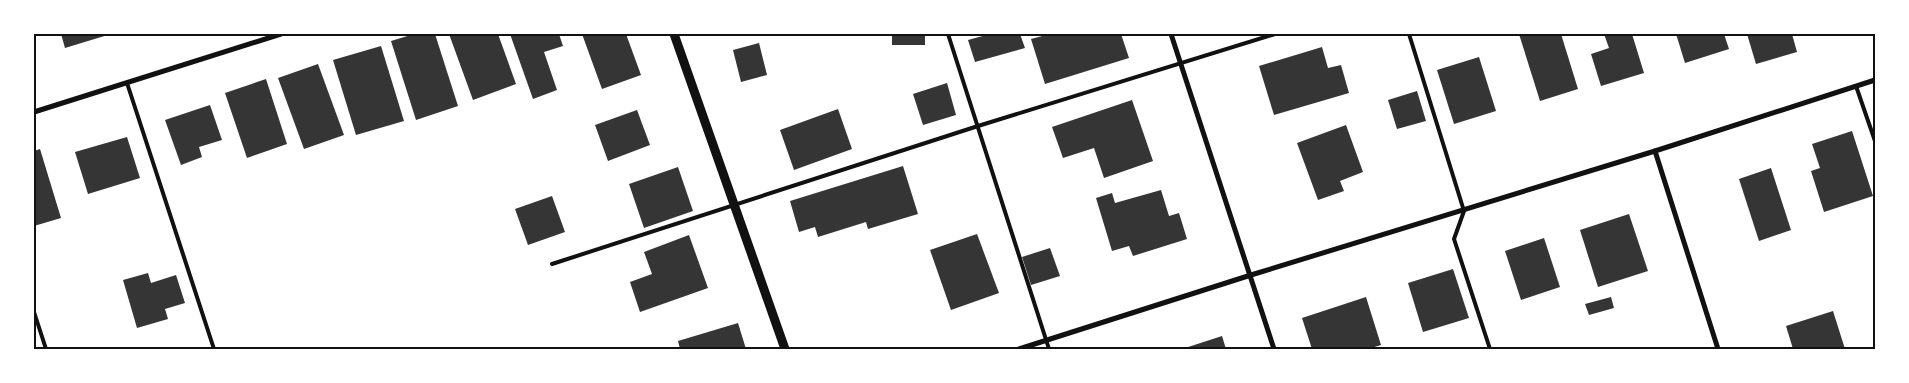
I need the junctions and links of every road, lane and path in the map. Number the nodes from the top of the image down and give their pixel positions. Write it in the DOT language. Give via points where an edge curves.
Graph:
graph roads {
  1 [pos="281,34"];
  2 [pos="674,34"];
  3 [pos="948,34"];
  4 [pos="1171,34"];
  5 [pos="1275,34"];
  6 [pos="1410,34"];
  7 [pos="1180,63"];
  8 [pos="1875,80"];
  9 [pos="127,83"];
  10 [pos="1856,86"];
  11 [pos="34,112"];
  12 [pos="978,126"];
  13 [pos="1875,140"];
  14 [pos="1655,151"];
  15 [pos="734,205"];
  16 [pos="1464,211"];
  17 [pos="552,264"];
  18 [pos="1251,275"];
  19 [pos="34,312"];
  20 [pos="1046,340"];
  21 [pos="46,349"];
  22 [pos="214,349"];
  23 [pos="785,349"];
  24 [pos="1019,349"];
  25 [pos="1049,349"];
  26 [pos="1274,349"];
  27 [pos="1490,349"];
  28 [pos="1718,349"];
  1 -- 9 [label="street"];
  2 -- 15 [label="street"];
  3 -- 12 [label="lane"];
  4 -- 7 [label="street"];
  5 -- 7 [label="lane"];
  6 -- 16 [label="lane"];
  7 -- 12 [label="lane"];
  7 -- 18 [label="street"];
  8 -- 10 [label="street"];
  9 -- 11 [label="street"];
  9 -- 22 [label="lane"];
  10 -- 13 [label="lane"];
  10 -- 14 [label="street"];
  12 -- 15 [label="lane"];
  12 -- 20 [label="lane"];
  14 -- 16 [label="street"];
  14 -- 28 [label="street"];
  15 -- 17 [label="lane"];
  15 -- 23 [label="street"];
  16 -- 18 [label="street"];
  16 -- 27 [label="lane" via="1454,239"];
  18 -- 20 [label="street"];
  18 -- 26 [label="street"];
  19 -- 21 [label="lane"];
  20 -- 24 [label="street"];
  20 -- 25 [label="lane"];
}
